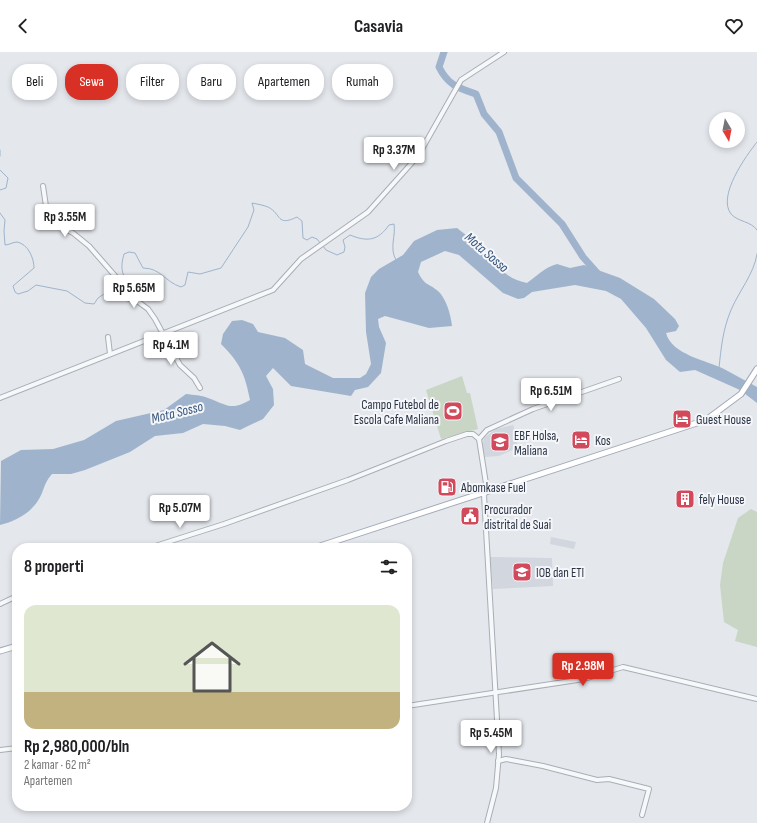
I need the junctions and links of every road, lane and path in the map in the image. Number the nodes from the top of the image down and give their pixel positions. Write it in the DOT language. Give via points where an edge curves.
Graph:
graph roads {
  1 [pos="504,52"];
  2 [pos="43,186"];
  3 [pos="163,332"];
  4 [pos="108,338"];
  5 [pos="110,354"];
  6 [pos="757,369"];
  7 [pos="619,379"];
  8 [pos="200,388"];
  9 [pos="0,398"];
  10 [pos="479,439"];
  11 [pos="487,490"];
  12 [pos="165,543"];
  13 [pos="330,543"];
  14 [pos="12,598"];
  15 [pos="0,604"];
  16 [pos="12,647"];
  17 [pos="0,651"];
  18 [pos="495,692"];
  19 [pos="757,699"];
  20 [pos="412,705"];
  21 [pos="12,749"];
  22 [pos="0,750"];
  23 [pos="498,761"];
  24 [pos="642,815"];
  25 [pos="487,823"];
  1 -- 3 [label="street" via="461,80 418,156 368,212 301,259 272,290"];
  2 -- 3 [label="street" via="47,213 58,225 73,233 105,262 116,278 148,309"];
  3 -- 5 [label="street"];
  3 -- 8 [label="street" via="180,365 194,378"];
  4 -- 5 [label="street"];
  5 -- 9 [label="street"];
  6 -- 11 [label="main road" via="741,394 706,420"];
  7 -- 10 [label="street" via="533,409 487,430"];
  10 -- 11 [label="street"];
  10 -- 12 [label="street" via="473,434 467,434 348,480"];
  11 -- 13 [label="main road" via="467,499"];
  11 -- 18 [label="street" via="484,495"];
  14 -- 15 [label="street"];
  16 -- 17 [label="main road"];
  18 -- 19 [label="street" via="584,679 623,667"];
  18 -- 20 [label="street"];
  18 -- 23 [label="street"];
  21 -- 22 [label="street"];
  23 -- 24 [label="street" via="543,766 597,780 608,779 649,789"];
  23 -- 25 [label="street" via="496,788"];
}
